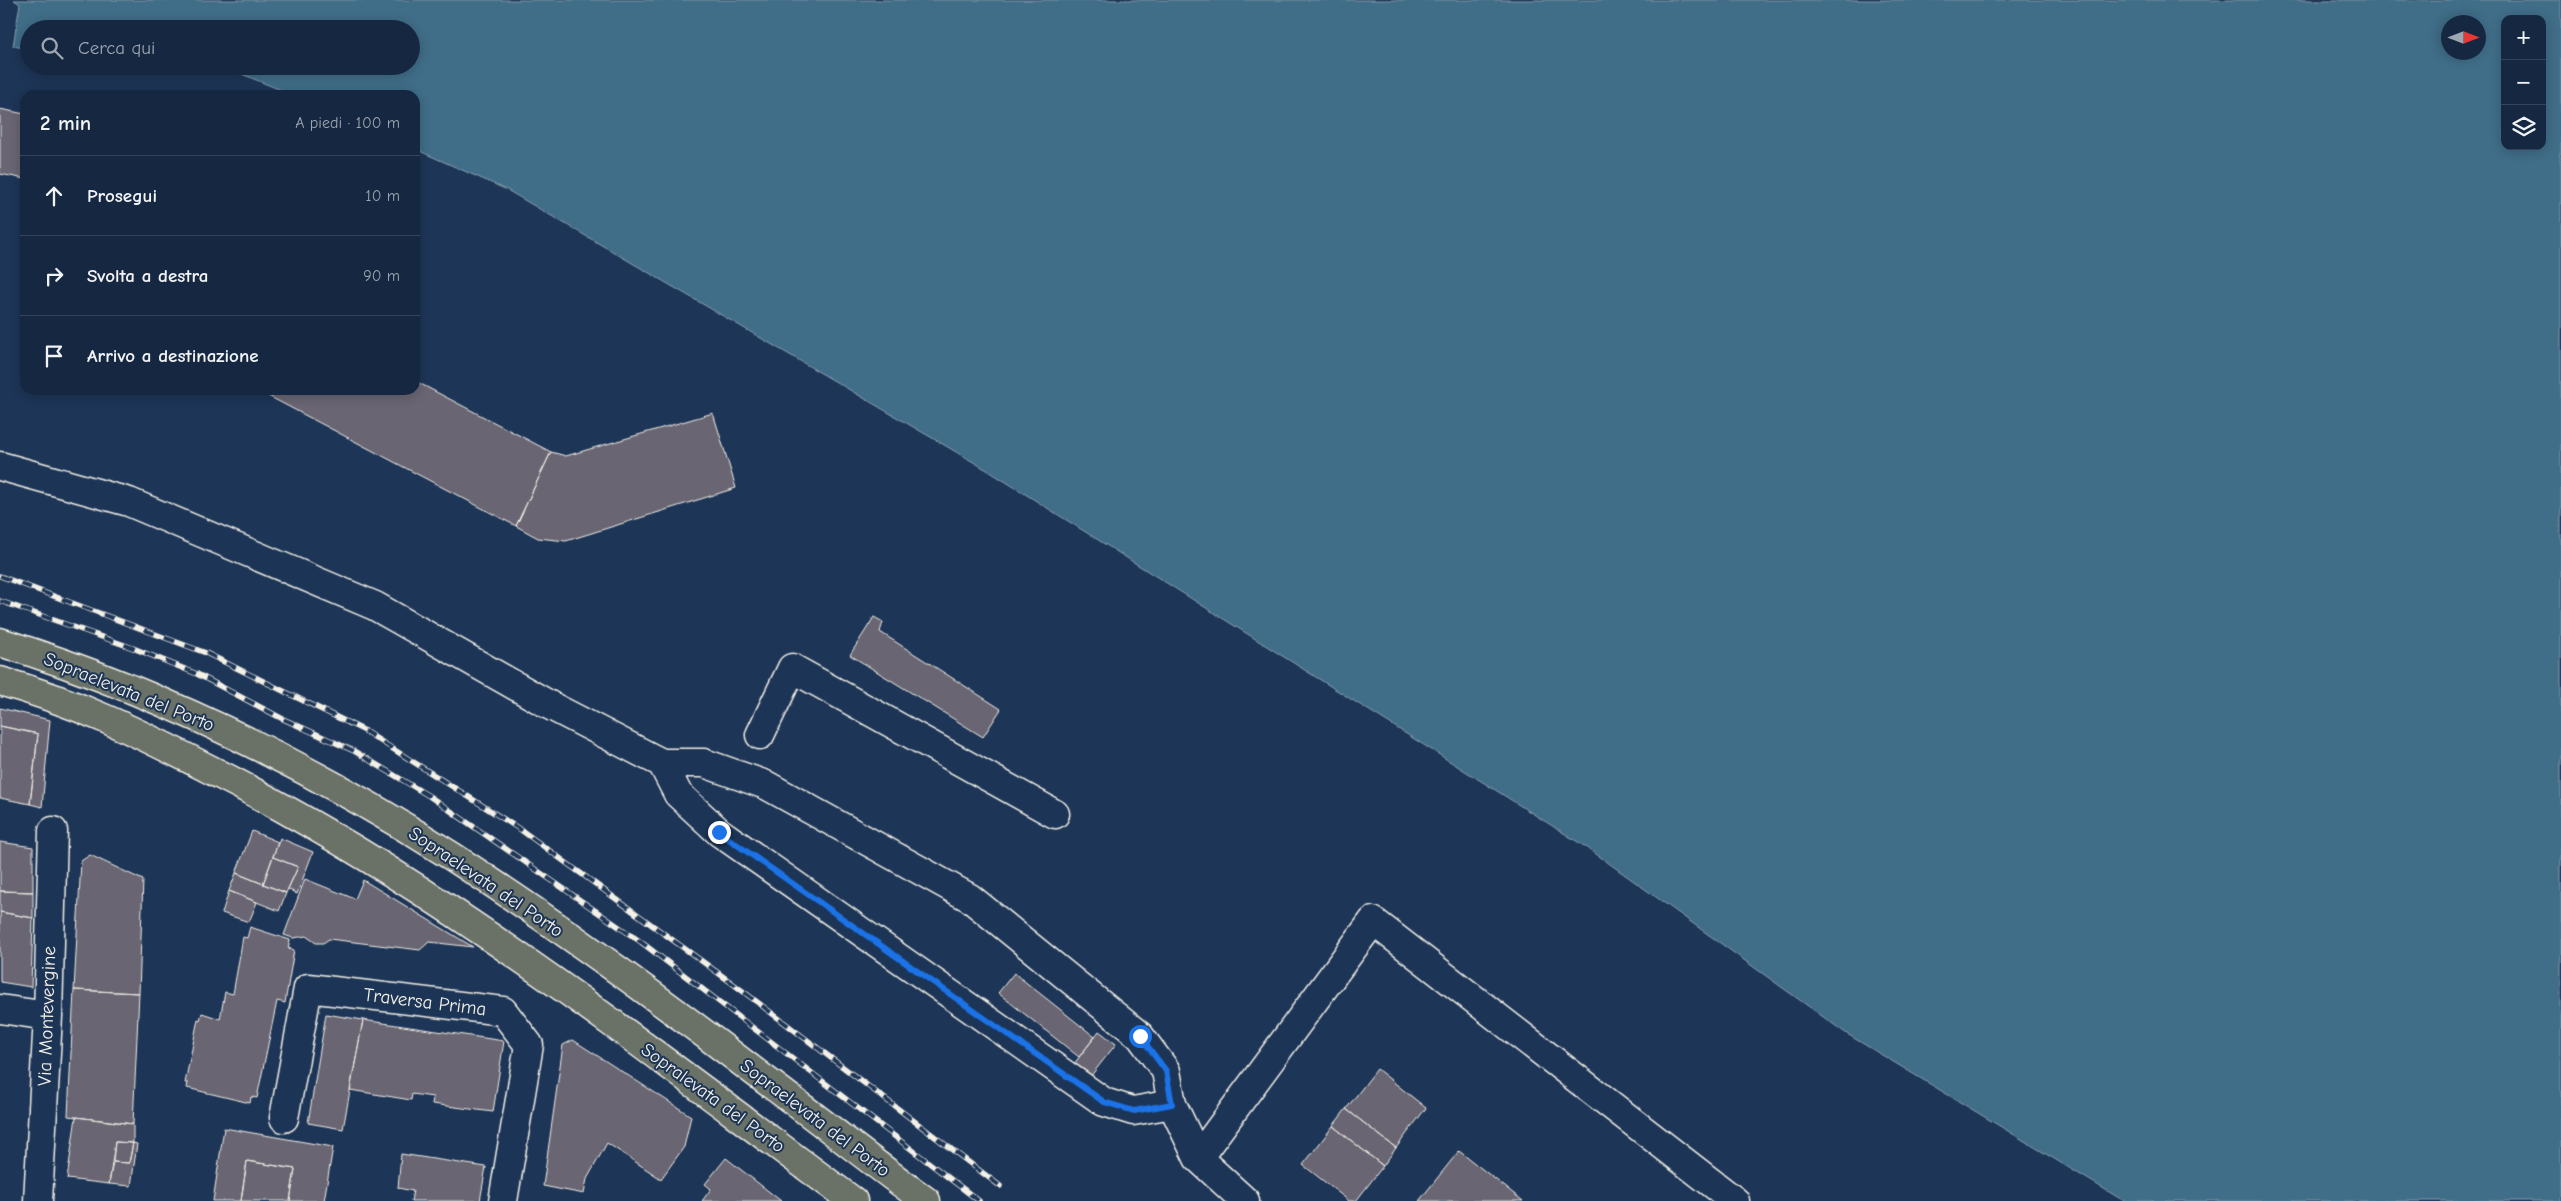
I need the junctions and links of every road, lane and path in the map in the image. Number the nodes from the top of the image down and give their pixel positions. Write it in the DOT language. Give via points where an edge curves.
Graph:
graph roads {
  1 [pos="0,466"];
  2 [pos="0,642"];
  3 [pos="0,681"];
  4 [pos="760,736"];
  5 [pos="662,763"];
  6 [pos="1055,814"];
  7 [pos="53,831"];
  8 [pos="573,996"];
  9 [pos="0,1009"];
  10 [pos="48,1016"];
  11 [pos="1172,1104"];
  12 [pos="284,1118"];
  13 [pos="1198,1158"];
  14 [pos="38,1201"];
  15 [pos="503,1201"];
  16 [pos="853,1201"];
  17 [pos="926,1201"];
  18 [pos="1245,1201"];
  19 [pos="1735,1201"];
  1 -- 5 [label="street" via="129,502 375,606 551,706"];
  2 -- 17 [label="main road, Sopraelevata del Porto" via="98,676 250,742 384,815 454,858 581,946"];
  3 -- 8 [label="main road, Sopraelevata del Porto" via="112,720 276,802 411,882"];
  4 -- 6 [label="street" via="792,668"];
  5 -- 11 [label="street" via="678,794 719,832 1104,1102 1134,1111"];
  5 -- 11 [label="street" via="704,763 766,785 970,898 1140,1036 1166,1071"];
  7 -- 10 [label="street, Via Montevergine"];
  8 -- 16 [label="main road, Sopralevata del Porto"];
  9 -- 10 [label="street"];
  10 -- 14 [label="street, Via Montevergine"];
  11 -- 13 [label="street"];
  12 -- 15 [label="street, Traversa Prima" via="308,988 503,1011 528,1045"];
  13 -- 18 [label="street"];
  13 -- 19 [label="street" via="1373,921"];
}
